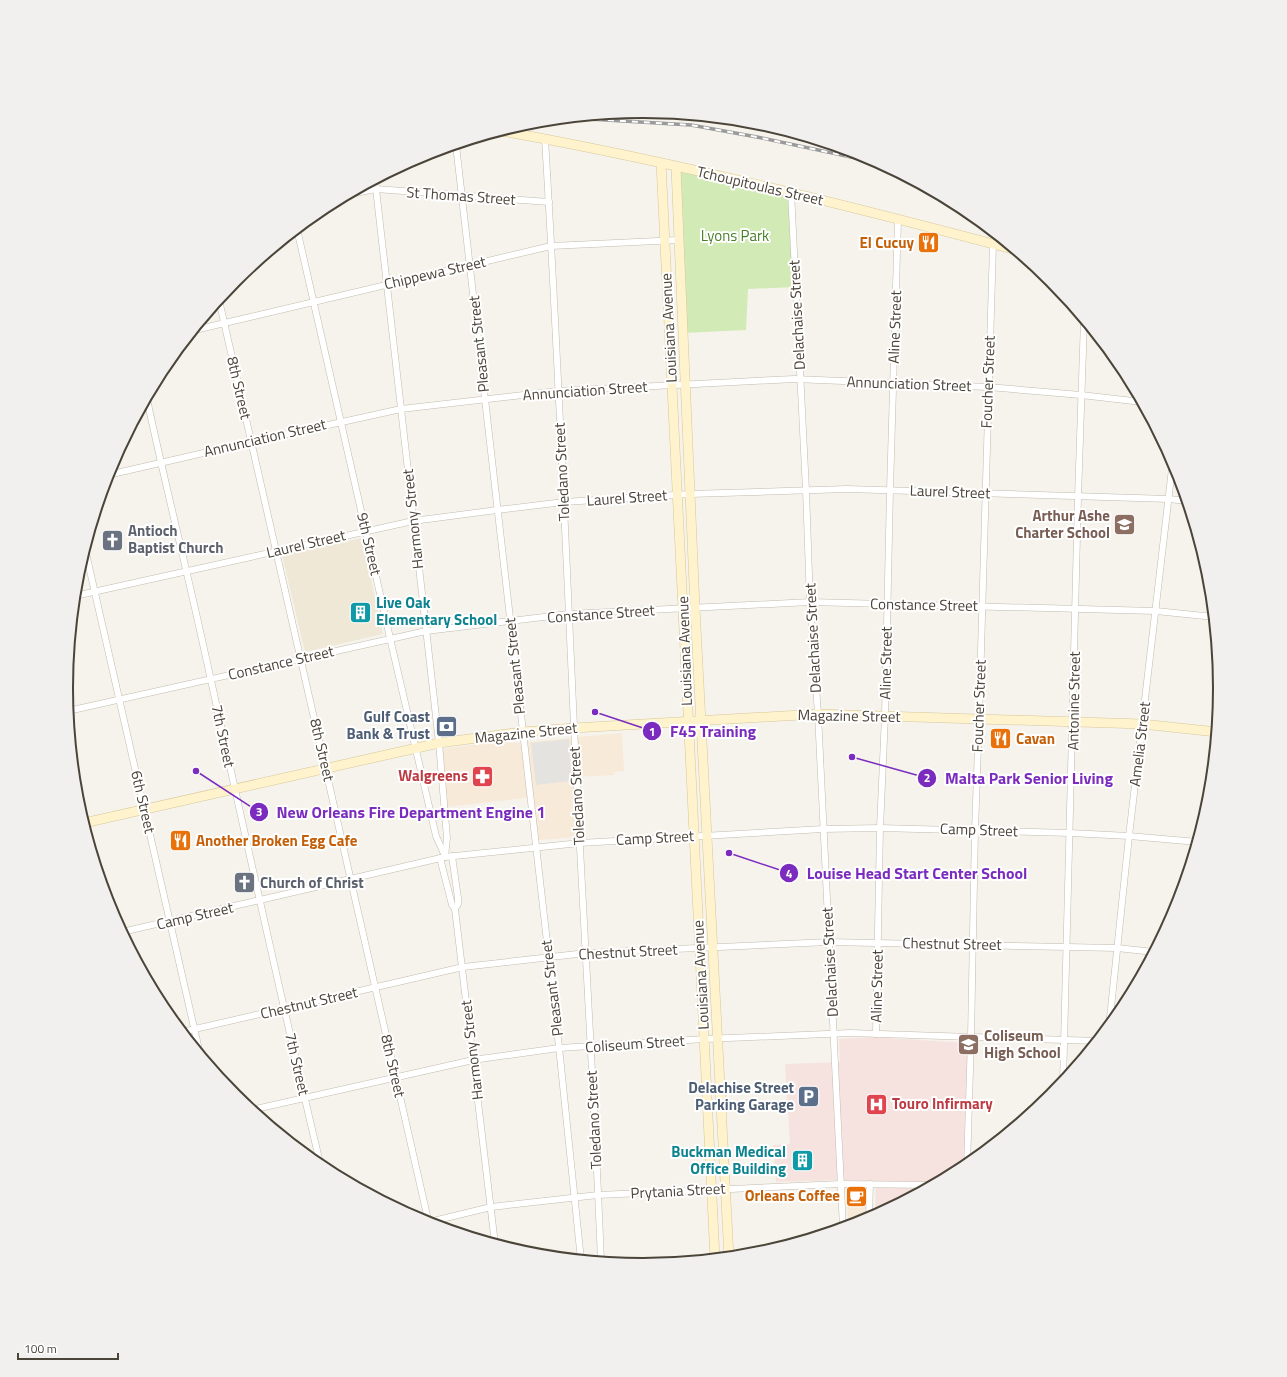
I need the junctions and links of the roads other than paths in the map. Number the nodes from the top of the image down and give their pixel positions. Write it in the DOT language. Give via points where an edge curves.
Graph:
graph roads {
  1 [pos="513,133"];
  2 [pos="545,139"];
  3 [pos="457,149"];
  4 [pos="661,164"];
  5 [pos="676,167"];
  6 [pos="376,185"];
  7 [pos="376,189"];
  8 [pos="363,192"];
  9 [pos="791,192"];
  10 [pos="462,196"];
  11 [pos="549,202"];
  12 [pos="898,219"];
  13 [pos="299,234"];
  14 [pos="664,240"];
  15 [pos="679,240"];
  16 [pos="993,244"];
  17 [pos="551,246"];
  18 [pos="1004,247"];
  19 [pos="470,265"];
  20 [pos="387,284"];
  21 [pos="314,301"];
  22 [pos="220,306"];
  23 [pos="224,323"];
  24 [pos="1084,326"];
  25 [pos="201,328"];
  26 [pos="800,380"];
  27 [pos="685,384"];
  28 [pos="894,384"];
  29 [pos="672,385"];
  30 [pos="988,388"];
  31 [pos="558,391"];
  32 [pos="1081,395"];
  33 [pos="485,399"];
  34 [pos="1137,401"];
  35 [pos="148,405"];
  36 [pos="401,409"];
  37 [pos="342,421"];
  38 [pos="251,442"];
  39 [pos="160,462"];
  40 [pos="1172,472"];
  41 [pos="115,473"];
  42 [pos="806,490"];
  43 [pos="890,490"];
  44 [pos="985,493"];
  45 [pos="690,494"];
  46 [pos="677,495"];
  47 [pos="1078,496"];
  48 [pos="1169,499"];
  49 [pos="1182,500"];
  50 [pos="564,502"];
  51 [pos="497,510"];
  52 [pos="414,521"];
  53 [pos="366,531"];
  54 [pos="275,551"];
  55 [pos="87,561"];
  56 [pos="187,571"];
  57 [pos="94,591"];
  58 [pos="81,594"];
  59 [pos="810,602"];
  60 [pos="888,604"];
  61 [pos="982,606"];
  62 [pos="695,608"];
  63 [pos="1076,608"];
  64 [pos="683,609"];
  65 [pos="1156,610"];
  66 [pos="569,614"];
  67 [pos="1209,616"];
  68 [pos="510,621"];
  69 [pos="426,631"];
  70 [pos="390,638"];
  71 [pos="301,658"];
  72 [pos="698,665"];
  73 [pos="685,666"];
  74 [pos="211,680"];
  75 [pos="119,699"];
  76 [pos="74,710"];
  77 [pos="818,714"];
  78 [pos="885,716"];
  79 [pos="979,719"];
  80 [pos="702,720"];
  81 [pos="688,721"];
  82 [pos="1073,722"];
  83 [pos="1142,724"];
  84 [pos="574,728"];
  85 [pos="522,732"];
  86 [pos="1212,732"];
  87 [pos="439,743"];
  88 [pos="417,748"];
  89 [pos="326,769"];
  90 [pos="234,789"];
  91 [pos="144,809"];
  92 [pos="89,822"];
  93 [pos="880,828"];
  94 [pos="823,829"];
  95 [pos="975,830"];
  96 [pos="1070,833"];
  97 [pos="708,835"];
  98 [pos="694,836"];
  99 [pos="1129,836"];
  100 [pos="1193,842"];
  101 [pos="580,843"];
  102 [pos="535,847"];
  103 [pos="446,857"];
  104 [pos="351,879"];
  105 [pos="259,901"];
  106 [pos="455,909"];
  107 [pos="170,921"];
  108 [pos="127,931"];
  109 [pos="829,942"];
  110 [pos="878,943"];
  111 [pos="973,945"];
  112 [pos="713,947"];
  113 [pos="1067,947"];
  114 [pos="700,948"];
  115 [pos="1118,948"];
  116 [pos="1150,952"];
  117 [pos="586,953"];
  118 [pos="548,958"];
  119 [pos="463,967"];
  120 [pos="375,988"];
  121 [pos="285,1008"];
  122 [pos="1110,1016"];
  123 [pos="194,1030"];
  124 [pos="188,1031"];
  125 [pos="834,1033"];
  126 [pos="876,1034"];
  127 [pos="971,1037"];
  128 [pos="705,1039"];
  129 [pos="717,1039"];
  130 [pos="1065,1040"];
  131 [pos="1091,1042"];
  132 [pos="197,1044"];
  133 [pos="591,1046"];
  134 [pos="559,1048"];
  135 [pos="473,1060"];
  136 [pos="1063,1074"];
  137 [pos="395,1077"];
  138 [pos="304,1097"];
  139 [pos="258,1108"];
  140 [pos="319,1157"];
  141 [pos="967,1158"];
  142 [pos="841,1184"];
  143 [pos="870,1184"];
  144 [pos="925,1185"];
  145 [pos="712,1189"];
  146 [pos="725,1189"];
  147 [pos="598,1195"];
  148 [pos="574,1197"];
  149 [pos="491,1208"];
  150 [pos="869,1213"];
  151 [pos="427,1217"];
  152 [pos="438,1221"];
  153 [pos="843,1223"];
  154 [pos="495,1240"];
  155 [pos="729,1252"];
  156 [pos="715,1254"];
  157 [pos="581,1255"];
  158 [pos="601,1257"];
  1 -- 2 [label="street, Tchoupitoulas Street"];
  2 -- 4 [label="street, Tchoupitoulas Street"];
  2 -- 11 [label="street, Toledano Street"];
  3 -- 10 [label="street, Pleasant Street"];
  4 -- 5 [label="street, Tchoupitoulas Street"];
  4 -- 14 [label="street, Louisiana Avenue"];
  5 -- 9 [label="street, Tchoupitoulas Street"];
  5 -- 15 [label="street, Louisiana Avenue"];
  6 -- 7 [label="street, Harmony Street"];
  7 -- 8 [label="street, St Thomas Street"];
  7 -- 10 [label="street, St Thomas Street"];
  7 -- 20 [label="street, Harmony Street"];
  9 -- 12 [label="street, Tchoupitoulas Street"];
  9 -- 26 [label="street, Delachaise Street"];
  10 -- 11 [label="street, St Thomas Street"];
  10 -- 19 [label="street, Pleasant Street"];
  11 -- 17 [label="street, Toledano Street"];
  12 -- 16 [label="street, Tchoupitoulas Street"];
  12 -- 28 [label="street, Aline Street"];
  13 -- 21 [label="street, 9th Street"];
  14 -- 15 [label="street, Chippewa Street"];
  14 -- 17 [label="street, Chippewa Street"];
  14 -- 29 [label="street, Louisiana Avenue"];
  15 -- 27 [label="street, Louisiana Avenue"];
  16 -- 18 [label="street, Tchoupitoulas Street"];
  16 -- 30 [label="street, Foucher Street"];
  17 -- 19 [label="street, Chippewa Street"];
  17 -- 31 [label="street, Toledano Street"];
  19 -- 20 [label="street, Chippewa Street"];
  19 -- 33 [label="street, Pleasant Street"];
  20 -- 21 [label="street, Chippewa Street"];
  20 -- 36 [label="street, Harmony Street"];
  21 -- 23 [label="street, Chippewa Street"];
  21 -- 37 [label="street, 9th Street"];
  22 -- 23 [label="street, 8th Street"];
  23 -- 25 [label="street, Chippewa Street"];
  23 -- 38 [label="street, 8th Street"];
  24 -- 32 [label="street, Antonine Street"];
  26 -- 27 [label="street, Annunciation Street"];
  26 -- 28 [label="street, Annunciation Street"];
  26 -- 42 [label="street, Delachaise Street"];
  27 -- 29 [label="street, Annunciation Street"];
  27 -- 45 [label="street, Louisiana Avenue"];
  28 -- 30 [label="street, Annunciation Street"];
  28 -- 43 [label="street, Aline Street"];
  29 -- 31 [label="street, Annunciation Street"];
  29 -- 46 [label="street, Louisiana Avenue"];
  30 -- 32 [label="street, Annunciation Street"];
  30 -- 44 [label="street, Foucher Street"];
  31 -- 33 [label="street, Annunciation Street"];
  31 -- 50 [label="street, Toledano Street"];
  32 -- 34 [label="street, Annunciation Street"];
  32 -- 47 [label="street, Antonine Street"];
  33 -- 36 [label="street, Annunciation Street"];
  33 -- 51 [label="street, Pleasant Street"];
  35 -- 39 [label="street, 7th Street"];
  36 -- 37 [label="street, Annunciation Street"];
  36 -- 52 [label="street, Harmony Street"];
  37 -- 38 [label="street, Annunciation Street"];
  37 -- 53 [label="street, 9th Street"];
  38 -- 39 [label="street, Annunciation Street"];
  38 -- 54 [label="street, 8th Street"];
  39 -- 41 [label="street, Annunciation Street"];
  39 -- 56 [label="street, 7th Street"];
  40 -- 48 [label="street, Amelia Street"];
  42 -- 43 [label="street, Laurel Street"];
  42 -- 45 [label="street, Laurel Street"];
  42 -- 59 [label="street, Delachaise Street"];
  43 -- 44 [label="street, Laurel Street"];
  43 -- 60 [label="street, Aline Street"];
  44 -- 47 [label="street, Laurel Street"];
  44 -- 61 [label="street, Foucher Street"];
  45 -- 46 [label="street, Laurel Street"];
  45 -- 62 [label="street, Louisiana Avenue"];
  46 -- 50 [label="street, Laurel Street"];
  46 -- 64 [label="street, Louisiana Avenue"];
  47 -- 48 [label="street, Laurel Street"];
  47 -- 63 [label="street, Antonine Street"];
  48 -- 49 [label="street, Laurel Street"];
  48 -- 65 [label="street, Amelia Street"];
  50 -- 51 [label="street, Laurel Street"];
  50 -- 66 [label="street, Toledano Street"];
  51 -- 52 [label="street, Laurel Street"];
  51 -- 68 [label="street, Pleasant Street"];
  52 -- 53 [label="street, Laurel Street"];
  52 -- 69 [label="street, Harmony Street"];
  53 -- 54 [label="street, Laurel Street"];
  53 -- 70 [label="street, 9th Street"];
  54 -- 56 [label="street, Laurel Street"];
  54 -- 71 [label="street, 8th Street"];
  55 -- 57 [label="street, 6th Street"];
  56 -- 57 [label="street, Laurel Street"];
  56 -- 74 [label="street, 7th Street"];
  57 -- 58 [label="street, Laurel Street"];
  57 -- 75 [label="street, 6th Street"];
  59 -- 60 [label="street, Constance Street"];
  59 -- 62 [label="street, Constance Street"];
  59 -- 77 [label="street, Delachaise Street"];
  60 -- 61 [label="street, Constance Street"];
  60 -- 78 [label="street, Aline Street"];
  61 -- 63 [label="street, Constance Street"];
  61 -- 79 [label="street, Foucher Street"];
  62 -- 64 [label="street, Constance Street"];
  62 -- 72 [label="street, Louisiana Avenue"];
  63 -- 65 [label="street, Constance Street"];
  63 -- 82 [label="street, Antonine Street"];
  64 -- 66 [label="street, Constance Street"];
  64 -- 73 [label="street, Louisiana Avenue"];
  65 -- 67 [label="street, Constance Street"];
  65 -- 83 [label="street, Amelia Street"];
  66 -- 68 [label="street, Constance Street"];
  66 -- 84 [label="street, Toledano Street"];
  68 -- 69 [label="street, Constance Street"];
  68 -- 85 [label="street, Pleasant Street"];
  69 -- 70 [label="street, Constance Street"];
  69 -- 87 [label="street, Harmony Street"];
  70 -- 71 [label="street, Constance Street"];
  70 -- 88 [label="street, 9th Street"];
  71 -- 74 [label="street, Constance Street"];
  71 -- 89 [label="street, 8th Street"];
  72 -- 73 [label="street"];
  72 -- 80 [label="street, Louisiana Avenue"];
  73 -- 81 [label="street, Louisiana Avenue"];
  74 -- 75 [label="street, Constance Street"];
  74 -- 90 [label="street, 7th Street"];
  75 -- 76 [label="street, Constance Street"];
  75 -- 91 [label="street, 6th Street"];
  77 -- 78 [label="street, Magazine Street"];
  77 -- 80 [label="street, Magazine Street"];
  77 -- 94 [label="street, Delachaise Street"];
  78 -- 79 [label="street, Magazine Street"];
  78 -- 93 [label="street, Aline Street"];
  79 -- 82 [label="street, Magazine Street"];
  79 -- 95 [label="street, Foucher Street"];
  80 -- 81 [label="street, Magazine Street"];
  80 -- 97 [label="street, Louisiana Avenue"];
  81 -- 84 [label="street, Magazine Street"];
  81 -- 98 [label="street, Louisiana Avenue"];
  82 -- 83 [label="street, Magazine Street"];
  82 -- 96 [label="street, Antonine Street"];
  83 -- 86 [label="street, Magazine Street"];
  83 -- 99 [label="street, Amelia Street"];
  84 -- 85 [label="street, Magazine Street"];
  84 -- 101 [label="street, Toledano Street"];
  85 -- 87 [label="street, Magazine Street"];
  85 -- 102 [label="street, Pleasant Street"];
  87 -- 88 [label="street, Magazine Street"];
  87 -- 103 [label="street, Harmony Street" via="447,838"];
  88 -- 89 [label="street, Magazine Street"];
  88 -- 103 [label="street, 9th Street" via="436,836"];
  89 -- 90 [label="street, Magazine Street"];
  89 -- 104 [label="street, 8th Street"];
  90 -- 91 [label="street, Magazine Street"];
  90 -- 105 [label="street, 7th Street"];
  91 -- 92 [label="street, Magazine Street"];
  91 -- 107 [label="street, 6th Street"];
  93 -- 94 [label="street, Camp Street"];
  93 -- 95 [label="street, Camp Street"];
  93 -- 110 [label="street, Aline Street"];
  94 -- 97 [label="street, Camp Street"];
  94 -- 109 [label="street, Delachaise Street"];
  95 -- 96 [label="street, Camp Street"];
  95 -- 111 [label="street, Foucher Street"];
  96 -- 99 [label="street, Camp Street"];
  96 -- 113 [label="street, Antonine Street"];
  97 -- 98 [label="street, Camp Street"];
  97 -- 112 [label="street, Louisiana Avenue"];
  98 -- 101 [label="street, Camp Street"];
  98 -- 114 [label="street, Louisiana Avenue"];
  99 -- 100 [label="street, Camp Street"];
  99 -- 115 [label="street, Amelia Street"];
  101 -- 102 [label="street, Camp Street"];
  101 -- 117 [label="street, Toledano Street"];
  102 -- 103 [label="street, Camp Street"];
  102 -- 118 [label="street, Pleasant Street"];
  103 -- 104 [label="street, Camp Street"];
  103 -- 106 [label="street, Harmony Street" via="452,905"];
  103 -- 106 [label="street" via="458,898"];
  104 -- 105 [label="street, Camp Street"];
  104 -- 120 [label="street, 8th Street"];
  105 -- 107 [label="street, Camp Street"];
  105 -- 121 [label="street, 7th Street"];
  106 -- 119 [label="street, Harmony Street"];
  107 -- 108 [label="street, Camp Street"];
  107 -- 123 [label="street, 6th Street"];
  109 -- 110 [label="street, Chestnut Street"];
  109 -- 112 [label="street, Chestnut Street"];
  109 -- 125 [label="street, Delachaise Street"];
  110 -- 111 [label="street, Chestnut Street"];
  110 -- 126 [label="street, Aline Street"];
  111 -- 113 [label="street, Chestnut Street"];
  111 -- 127 [label="street, Foucher Street"];
  112 -- 114 [label="street, Chestnut Street"];
  112 -- 129 [label="street, Louisiana Avenue"];
  113 -- 115 [label="street, Chestnut Street"];
  113 -- 130 [label="street, Antonine Street"];
  114 -- 117 [label="street, Chestnut Street"];
  114 -- 128 [label="street, Louisiana Avenue"];
  115 -- 116 [label="street, Chestnut Street"];
  115 -- 122 [label="street, Amelia Street"];
  117 -- 118 [label="street, Chestnut Street"];
  117 -- 133 [label="street, Toledano Street"];
  118 -- 119 [label="street, Chestnut Street"];
  118 -- 134 [label="street, Pleasant Street"];
  119 -- 120 [label="street, Chestnut Street"];
  119 -- 135 [label="street, Harmony Street"];
  120 -- 121 [label="street, Chestnut Street"];
  120 -- 137 [label="street, 8th Street"];
  121 -- 123 [label="street, Chestnut Street"];
  121 -- 138 [label="street, 7th Street"];
  123 -- 124 [label="street, Chestnut Street"];
  123 -- 132 [label="street, 6th Street"];
  125 -- 126 [label="street, Coliseum Street"];
  125 -- 129 [label="street, Coliseum Street"];
  125 -- 142 [label="street, Delachaise Street"];
  126 -- 127 [label="street, Coliseum Street"];
  127 -- 130 [label="street, Coliseum Street"];
  127 -- 141 [label="street, Foucher Street"];
  128 -- 129 [label="street, Coliseum Street"];
  128 -- 133 [label="street, Coliseum Street"];
  128 -- 145 [label="street, Louisiana Avenue"];
  129 -- 146 [label="street, Louisiana Avenue"];
  130 -- 131 [label="street, Coliseum Street"];
  130 -- 136 [label="street, Antonine Street"];
  133 -- 134 [label="street, Coliseum Street"];
  133 -- 147 [label="street, Toledano Street"];
  134 -- 135 [label="street, Coliseum Street"];
  134 -- 148 [label="street, Pleasant Street"];
  135 -- 137 [label="street, Coliseum Street"];
  135 -- 149 [label="street, Harmony Street"];
  137 -- 138 [label="street, Coliseum Street"];
  137 -- 151 [label="street, 8th Street"];
  138 -- 139 [label="street, Coliseum Street"];
  138 -- 140 [label="street, 7th Street"];
  142 -- 143 [label="street, Prytania Street"];
  142 -- 146 [label="street, Prytania Street"];
  142 -- 153 [label="street, Delachaise Street"];
  143 -- 144 [label="street, Prytania Street"];
  143 -- 150 [label="street"];
  145 -- 146 [label="street, Prytania Street"];
  145 -- 147 [label="street, Prytania Street"];
  145 -- 156 [label="street, Louisiana Avenue"];
  146 -- 155 [label="street, Louisiana Avenue"];
  147 -- 148 [label="street, Prytania Street"];
  147 -- 158 [label="street, Toledano Street"];
  148 -- 149 [label="street, Prytania Street"];
  148 -- 157 [label="street, Pleasant Street"];
  149 -- 152 [label="street, Prytania Street"];
  149 -- 154 [label="street, Harmony Street"];
}
